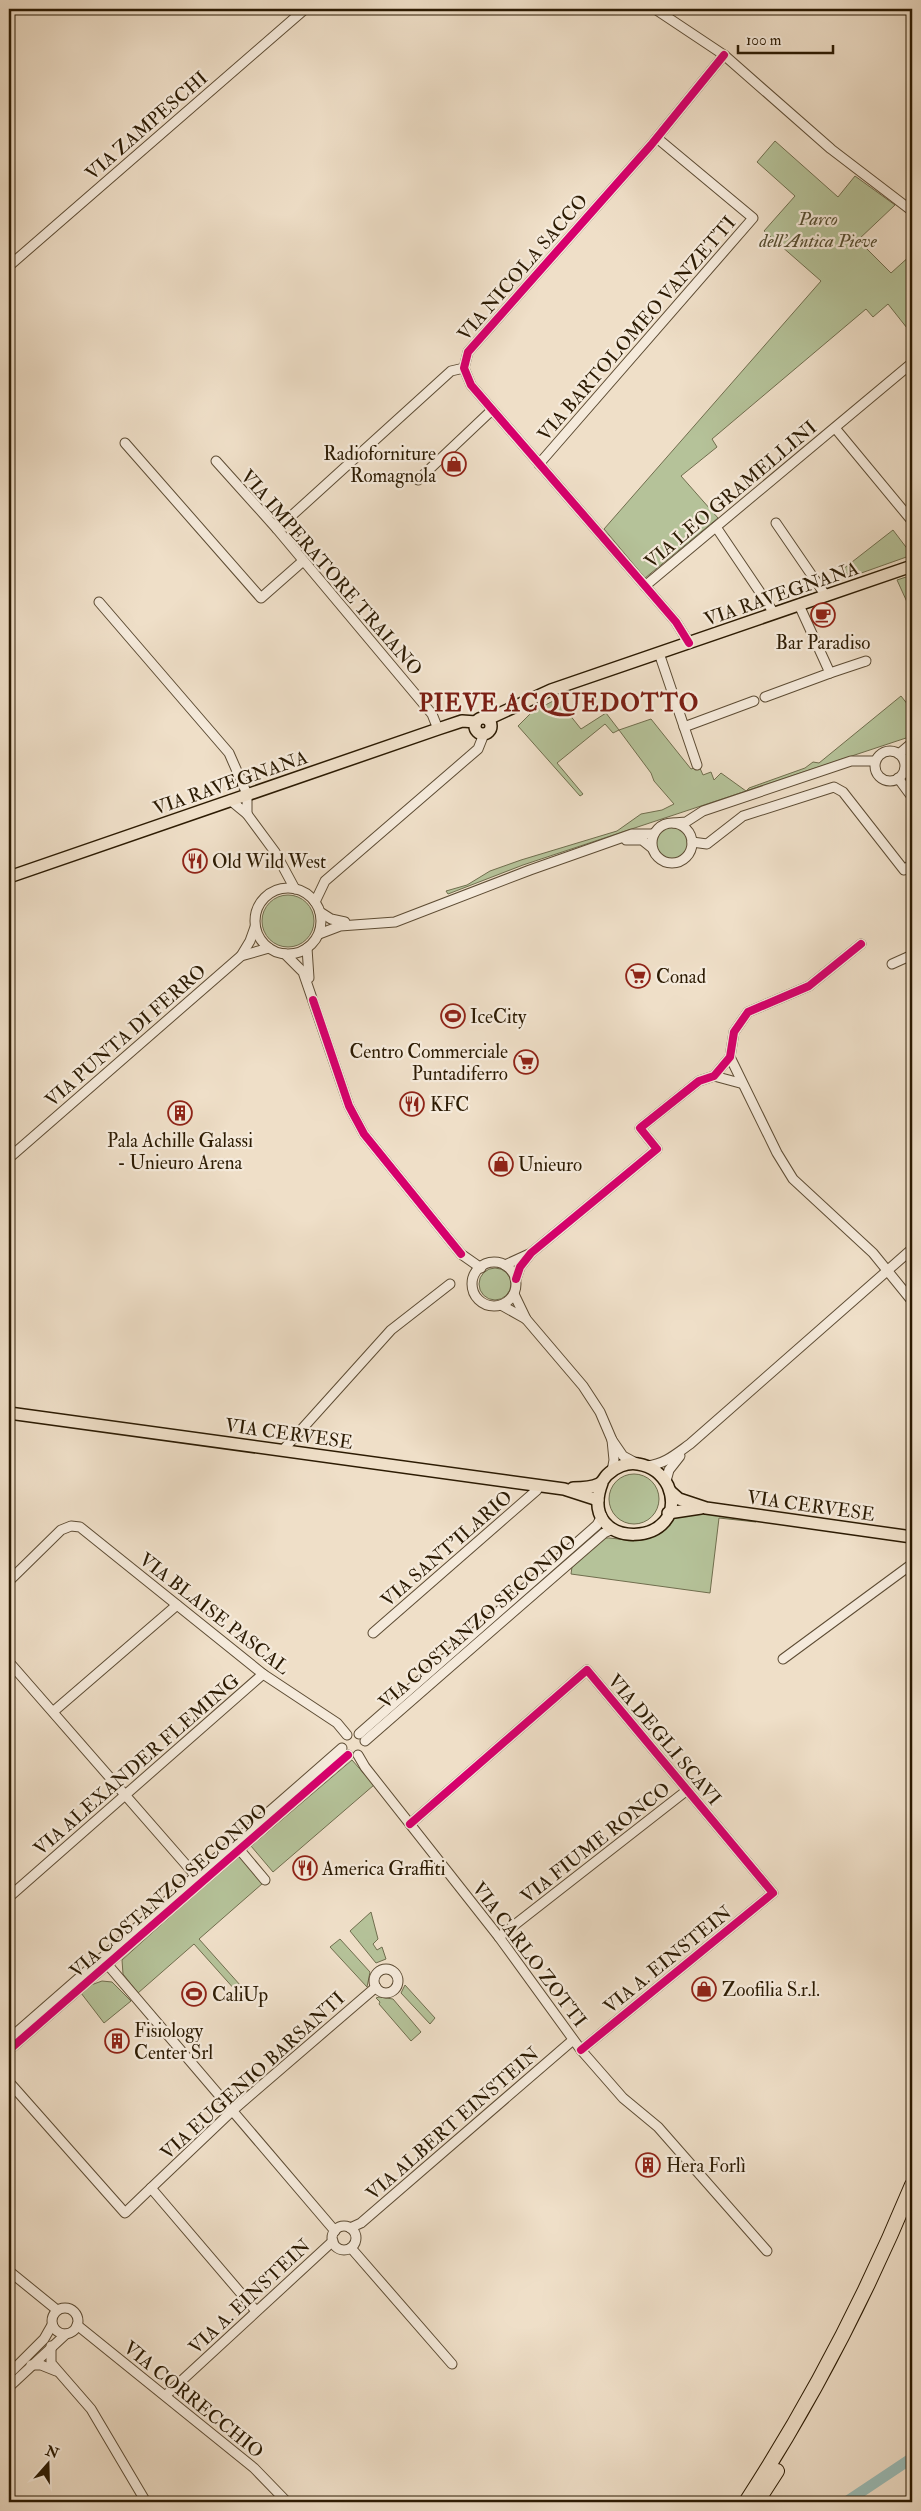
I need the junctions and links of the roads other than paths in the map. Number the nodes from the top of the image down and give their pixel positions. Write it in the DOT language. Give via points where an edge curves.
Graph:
graph roads {
  1 [pos="305,9"];
  2 [pos="655,9"];
  3 [pos="724,55"];
  4 [pos="657,138"];
  5 [pos="912,210"];
  6 [pos="9,266"];
  7 [pos="912,363"];
  8 [pos="464,368"];
  9 [pos="492,410"];
  10 [pos="835,428"];
  11 [pos="125,443"];
  12 [pos="216,461"];
  13 [pos="539,464"];
  14 [pos="418,480"];
  15 [pos="912,521"];
  16 [pos="776,523"];
  17 [pos="716,527"];
  18 [pos="277,529"];
  19 [pos="303,561"];
  20 [pos="912,566"];
  21 [pos="645,586"];
  22 [pos="826,596"];
  23 [pos="99,602"];
  24 [pos="799,605"];
  25 [pos="774,613"];
  26 [pos="689,643"];
  27 [pos="659,653"];
  28 [pos="866,661"];
  29 [pos="830,673"];
  30 [pos="764,697"];
  31 [pos="754,701"];
  32 [pos="684,727"];
  33 [pos="438,729"];
  34 [pos="478,729"];
  35 [pos="912,743"];
  36 [pos="899,754"];
  37 [pos="875,761"];
  38 [pos="697,765"];
  39 [pos="898,778"];
  40 [pos="247,794"];
  41 [pos="912,797"];
  42 [pos="230,800"];
  43 [pos="716,808"];
  44 [pos="247,814"];
  45 [pos="674,824"];
  46 [pos="654,834"];
  47 [pos="691,839"];
  48 [pos="652,848"];
  49 [pos="559,860"];
  50 [pos="912,864"];
  51 [pos="283,869"];
  52 [pos="9,877"];
  53 [pos="325,881"];
  54 [pos="276,890"];
  55 [pos="298,890"];
  56 [pos="315,902"];
  57 [pos="320,912"];
  58 [pos="368,924"];
  59 [pos="255,925"];
  60 [pos="319,934"];
  61 [pos="861,944"];
  62 [pos="269,948"];
  63 [pos="307,948"];
  64 [pos="286,954"];
  65 [pos="912,955"];
  66 [pos="241,956"];
  67 [pos="892,964"];
  68 [pos="313,1000"];
  69 [pos="730,1057"];
  70 [pos="714,1076"];
  71 [pos="740,1083"];
  72 [pos="9,1158"];
  73 [pos="912,1249"];
  74 [pos="531,1253"];
  75 [pos="505,1265"];
  76 [pos="887,1270"];
  77 [pos="478,1271"];
  78 [pos="516,1279"];
  79 [pos="450,1284"];
  80 [pos="514,1294"];
  81 [pos="912,1301"];
  82 [pos="501,1305"];
  83 [pos="526,1319"];
  84 [pos="9,1413"];
  85 [pos="612,1440"];
  86 [pos="690,1444"];
  87 [pos="283,1450"];
  88 [pos="642,1464"];
  89 [pos="612,1471"];
  90 [pos="602,1483"];
  91 [pos="538,1486"];
  92 [pos="668,1486"];
  93 [pos="564,1489"];
  94 [pos="598,1500"];
  95 [pos="706,1508"];
  96 [pos="668,1513"];
  97 [pos="602,1516"];
  98 [pos="613,1529"];
  99 [pos="912,1537"];
  100 [pos="912,1564"];
  101 [pos="9,1582"];
  102 [pos="177,1605"];
  103 [pos="373,1633"];
  104 [pos="783,1659"];
  105 [pos="9,1662"];
  106 [pos="263,1674"];
  107 [pos="54,1711"];
  108 [pos="347,1735"];
  109 [pos="362,1738"];
  110 [pos="345,1751"];
  111 [pos="358,1755"];
  112 [pos="686,1791"];
  113 [pos="126,1795"];
  114 [pos="410,1824"];
  115 [pos="239,1849"];
  116 [pos="195,1875"];
  117 [pos="265,1880"];
  118 [pos="773,1893"];
  119 [pos="9,1898"];
  120 [pos="499,1937"];
  121 [pos="108,1965"];
  122 [pos="376,1987"];
  123 [pos="9,2039"];
  124 [pos="573,2040"];
  125 [pos="9,2050"];
  126 [pos="581,2050"];
  127 [pos="9,2082"];
  128 [pos="232,2111"];
  129 [pos="912,2185"];
  130 [pos="151,2188"];
  131 [pos="912,2206"];
  132 [pos="350,2228"];
  133 [pos="335,2231"];
  134 [pos="333,2240"];
  135 [pos="351,2248"];
  136 [pos="767,2250"];
  137 [pos="9,2271"];
  138 [pos="57,2310"];
  139 [pos="256,2311"];
  140 [pos="52,2325"];
  141 [pos="77,2325"];
  142 [pos="66,2334"];
  143 [pos="51,2346"];
  144 [pos="452,2364"];
  145 [pos="31,2365"];
  146 [pos="57,2371"];
  147 [pos="9,2374"];
  148 [pos="9,2387"];
  149 [pos="166,2396"];
  150 [pos="146,2502"];
  151 [pos="287,2502"];
  152 [pos="746,2502"];
  153 [pos="757,2502"];
  1 -- 6 [label="street, VIA ZAMPESCHI"];
  2 -- 3 [label="street"];
  3 -- 4 [label="street, VIA NICOLA SACCO"];
  3 -- 5 [label="street" via="831,149"];
  4 -- 8 [label="street, VIA NICOLA SACCO" via="468,352"];
  4 -- 13 [label="street, VIA BARTOLOMEO VANZETTI" via="753,218"];
  7 -- 10 [label="street, VIA LEO GRAMELLINI"];
  8 -- 9 [label="street, VIA NICOLA SACCO" via="471,385"];
  8 -- 18 [label="street" via="451,371"];
  9 -- 13 [label="street, VIA NICOLA SACCO"];
  9 -- 14 [label="street"];
  10 -- 15 [label="street, VIA LEO GRAMELLINI"];
  10 -- 17 [label="street, VIA LEO GRAMELLINI"];
  11 -- 19 [label="street" via="261,598"];
  12 -- 18 [label="street, VIA IMPERATORE TRAIANO"];
  13 -- 21 [label="street, VIA NICOLA SACCO"];
  16 -- 22 [label="street"];
  17 -- 21 [label="street, VIA LEO GRAMELLINI"];
  17 -- 25 [label="street"];
  18 -- 19 [label="street, VIA IMPERATORE TRAIANO"];
  19 -- 33 [label="street, VIA IMPERATORE TRAIANO" via="432,714"];
  20 -- 22 [label="main road, VIA RAVEGNANA"];
  21 -- 26 [label="street, VIA NICOLA SACCO" via="676,622"];
  22 -- 24 [label="main road, VIA RAVEGNANA"];
  23 -- 40 [label="street" via="229,753"];
  24 -- 25 [label="main road, VIA RAVEGNANA"];
  24 -- 29 [label="street"];
  25 -- 26 [label="main road, VIA RAVEGNANA"];
  26 -- 27 [label="main road, VIA RAVEGNANA"];
  27 -- 32 [label="street"];
  27 -- 34 [label="main road, VIA RAVEGNANA" via="551,690 490,722 489,732"];
  28 -- 29 [label="street"];
  29 -- 30 [label="street"];
  31 -- 32 [label="street"];
  32 -- 38 [label="street"];
  33 -- 34 [label="main road, VIA RAVEGNANA" via="462,721"];
  33 -- 40 [label="main road, VIA RAVEGNANA"];
  34 -- 53 [label="street" via="478,749"];
  35 -- 36 [label="street"];
  36 -- 37 [label="street" via="883,752"];
  36 -- 39 [label="street" via="905,766"];
  37 -- 39 [label="street" via="875,770 881,778 890,781"];
  37 -- 43 [label="street" via="851,762"];
  39 -- 41 [label="street"];
  40 -- 42 [label="main road, VIA RAVEGNANA"];
  40 -- 44 [label="street"];
  42 -- 44 [label="street"];
  42 -- 52 [label="main road, VIA RAVEGNANA"];
  43 -- 45 [label="street"];
  43 -- 47 [label="street" via="695,822"];
  44 -- 51 [label="street" via="275,852"];
  45 -- 46 [label="street" via="660,827"];
  45 -- 47 [label="street" via="684,828"];
  46 -- 48 [label="street"];
  46 -- 49 [label="street" via="632,834"];
  47 -- 48 [label="street" via="687,856 673,863 658,858"];
  47 -- 50 [label="street" via="707,844 743,816 836,787 904,870"];
  48 -- 49 [label="street" via="642,840 631,839"];
  49 -- 58 [label="street" via="406,919"];
  51 -- 54 [label="street"];
  51 -- 55 [label="street"];
  53 -- 55 [label="street"];
  53 -- 56 [label="street"];
  54 -- 55 [label="street"];
  54 -- 59 [label="street" via="260,904"];
  55 -- 56 [label="street"];
  56 -- 57 [label="street"];
  57 -- 58 [label="street" via="337,921"];
  57 -- 60 [label="street"];
  58 -- 60 [label="street" via="331,927"];
  59 -- 62 [label="street" via="258,936"];
  59 -- 66 [label="street"];
  60 -- 63 [label="street"];
  61 -- 69 [label="street" via="809,986 748,1012 734,1032"];
  62 -- 64 [label="street"];
  62 -- 66 [label="street, VIA PUNTA DI FERRO"];
  63 -- 64 [label="street"];
  63 -- 68 [label="street"];
  64 -- 68 [label="street" via="302,972"];
  65 -- 67 [label="street"];
  66 -- 72 [label="street, VIA PUNTA DI FERRO"];
  68 -- 77 [label="street" via="349,1106 364,1134"];
  69 -- 70 [label="street"];
  69 -- 71 [label="street"];
  70 -- 71 [label="street"];
  70 -- 74 [label="street" via="699,1081 640,1128 657,1149"];
  71 -- 76 [label="street" via="793,1179"];
  73 -- 76 [label="street"];
  74 -- 75 [label="street"];
  74 -- 78 [label="street"];
  75 -- 77 [label="street" via="492,1263"];
  75 -- 78 [label="street"];
  76 -- 81 [label="street"];
  76 -- 86 [label="street"];
  77 -- 82 [label="street" via="473,1290 478,1299 486,1305"];
  78 -- 80 [label="street"];
  79 -- 87 [label="street" via="391,1330"];
  80 -- 82 [label="street"];
  80 -- 83 [label="street"];
  82 -- 83 [label="street"];
  83 -- 85 [label="street" via="583,1386 600,1412"];
  84 -- 87 [label="main road, VIA CERVESE"];
  85 -- 88 [label="street" via="623,1456"];
  85 -- 89 [label="street"];
  86 -- 88 [label="street" via="658,1464"];
  86 -- 92 [label="street" via="669,1470"];
  87 -- 91 [label="main road, VIA CERVESE"];
  88 -- 89 [label="main road" via="628,1464"];
  88 -- 92 [label="main road, VIA CERVESE" via="658,1472"];
  89 -- 90 [label="main road"];
  90 -- 93 [label="main road, VIA CERVESE"];
  90 -- 94 [label="main road"];
  91 -- 93 [label="main road, VIA CERVESE"];
  91 -- 103 [label="street, VIA SANT'ILARIO"];
  92 -- 95 [label="main road, VIA CERVESE" via="679,1499"];
  92 -- 96 [label="main road"];
  93 -- 94 [label="main road, VIA CERVESE"];
  94 -- 97 [label="main road"];
  95 -- 96 [label="main road, VIA CERVESE"];
  95 -- 99 [label="main road, VIA CERVESE"];
  96 -- 98 [label="main road" via="659,1526 644,1535 628,1535"];
  97 -- 98 [label="main road"];
  97 -- 109 [label="street, VIA COSTANZO SECONDO" via="597,1525"];
  98 -- 109 [label="street, VIA COSTANZO SECONDO" via="604,1533"];
  100 -- 104 [label="street"];
  101 -- 102 [label="street, VIA BLAISE PASCAL" via="61,1530 80,1527"];
  102 -- 106 [label="street, VIA BLAISE PASCAL"];
  102 -- 107 [label="street"];
  105 -- 107 [label="street"];
  106 -- 108 [label="street, VIA BLAISE PASCAL" via="337,1723"];
  106 -- 113 [label="street, VIA ALEXANDER FLEMING"];
  107 -- 113 [label="street"];
  108 -- 109 [label="street"];
  108 -- 110 [label="street" via="342,1740"];
  109 -- 111 [label="street" via="363,1751"];
  110 -- 111 [label="street"];
  110 -- 115 [label="street, VIA COSTANZO SECONDO"];
  110 -- 116 [label="street, VIA COSTANZO SECONDO"];
  111 -- 114 [label="street, VIA CARLO ZOTTI"];
  112 -- 114 [label="street, VIA DEGLI SCAVI" via="587,1670"];
  112 -- 118 [label="street, VIA DEGLI SCAVI"];
  112 -- 120 [label="street, VIA FIUME RONCO"];
  113 -- 116 [label="street"];
  113 -- 119 [label="street, VIA ALEXANDER FLEMING"];
  114 -- 120 [label="street, VIA CARLO ZOTTI"];
  115 -- 117 [label="street"];
  115 -- 121 [label="street, VIA COSTANZO SECONDO"];
  116 -- 123 [label="street, VIA COSTANZO SECONDO"];
  118 -- 126 [label="street, VIA A. EINSTEIN"];
  120 -- 124 [label="street, VIA CARLO ZOTTI"];
  121 -- 125 [label="street, VIA COSTANZO SECONDO"];
  121 -- 128 [label="street"];
  122 -- 128 [label="street, VIA EUGENIO BARSANTI"];
  124 -- 126 [label="street, VIA CARLO ZOTTI"];
  124 -- 132 [label="street, VIA ALBERT EINSTEIN" via="361,2223"];
  126 -- 136 [label="street, VIA CARLO ZOTTI" via="623,2098 658,2127"];
  127 -- 130 [label="street, VIA EUGENIO BARSANTI" via="125,2213"];
  128 -- 130 [label="street, VIA EUGENIO BARSANTI"];
  128 -- 133 [label="street"];
  129 -- 152 [label="highway" via="886,2248 821,2378"];
  130 -- 139 [label="street"];
  131 -- 153 [label="highway" via="827,2386"];
  132 -- 133 [label="street" via="341,2226"];
  132 -- 135 [label="street" via="356,2237"];
  133 -- 134 [label="street"];
  134 -- 135 [label="street" via="343,2250"];
  134 -- 139 [label="street, VIA A. EINSTEIN"];
  135 -- 144 [label="street"];
  137 -- 138 [label="street, VIA CORRECCHIO"];
  138 -- 140 [label="street" via="52,2317"];
  138 -- 141 [label="street, VIA CORRECCHIO" via="71,2309 77,2316"];
  139 -- 149 [label="street, VIA A. EINSTEIN"];
  140 -- 142 [label="street" via="58,2332"];
  140 -- 147 [label="street" via="44,2339"];
  141 -- 142 [label="street"];
  141 -- 149 [label="street, VIA CORRECCHIO"];
  142 -- 143 [label="street"];
  143 -- 145 [label="street"];
  143 -- 146 [label="street" via="51,2363"];
  145 -- 146 [label="street"];
  145 -- 148 [label="street"];
  146 -- 150 [label="street" via="91,2409"];
  149 -- 151 [label="street, VIA CORRECCHIO" via="254,2468"];
}
